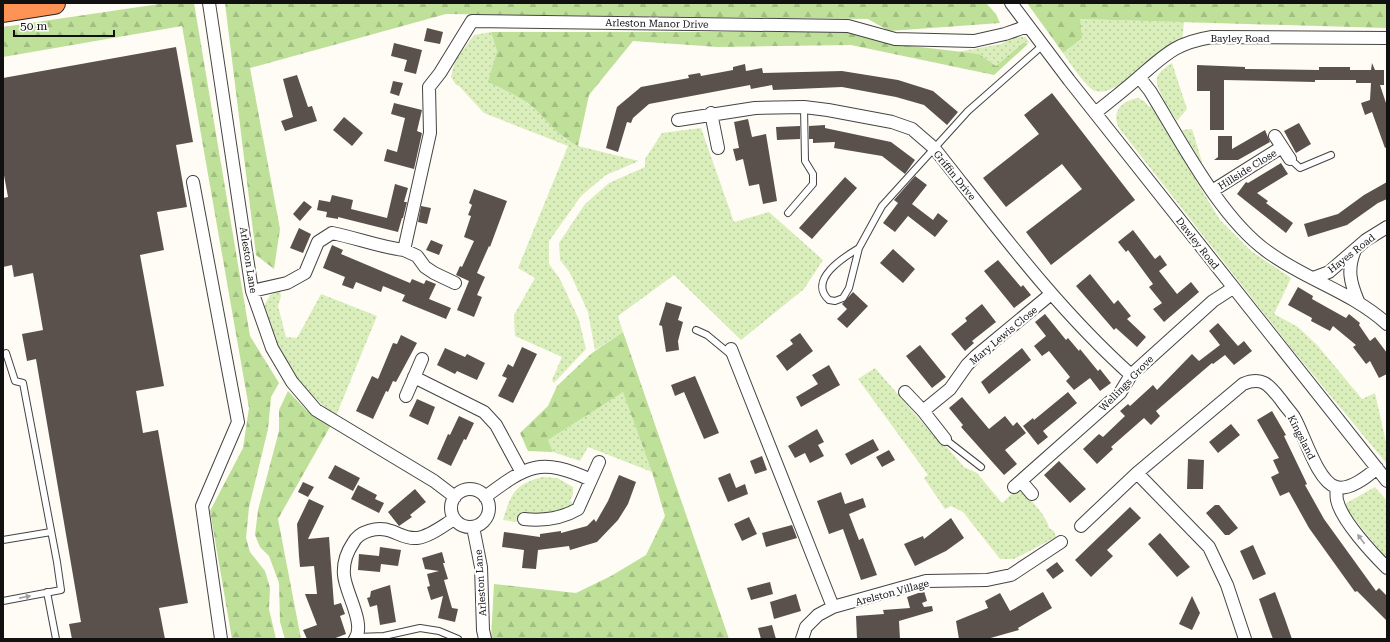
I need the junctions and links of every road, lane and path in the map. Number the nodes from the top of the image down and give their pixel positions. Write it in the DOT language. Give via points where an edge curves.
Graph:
graph roads {
  1 [pos="54,3"];
  2 [pos="209,3"];
  3 [pos="1011,3"];
  4 [pos="3,11"];
  5 [pos="1028,26"];
  6 [pos="1387,38"];
  7 [pos="1043,45"];
  8 [pos="1139,77"];
  9 [pos="804,107"];
  10 [pos="711,113"];
  11 [pos="1095,113"];
  12 [pos="678,120"];
  13 [pos="1275,136"];
  14 [pos="1282,147"];
  15 [pos="718,148"];
  16 [pos="934,148"];
  17 [pos="1331,155"];
  18 [pos="1290,159"];
  19 [pos="193,182"];
  20 [pos="1212,191"];
  21 [pos="788,213"];
  22 [pos="1387,226"];
  23 [pos="859,248"];
  24 [pos="1355,249"];
  25 [pos="404,250"];
  26 [pos="1313,278"];
  27 [pos="455,283"];
  28 [pos="1233,288"];
  29 [pos="252,290"];
  30 [pos="1051,294"];
  31 [pos="1358,301"];
  32 [pos="1387,324"];
  33 [pos="696,330"];
  34 [pos="6,353"];
  35 [pos="732,353"];
  36 [pos="422,359"];
  37 [pos="1131,375"];
  38 [pos="414,377"];
  39 [pos="905,392"];
  40 [pos="406,396"];
  41 [pos="923,411"];
  42 [pos="945,439"];
  43 [pos="599,462"];
  44 [pos="981,467"];
  45 [pos="1377,468"];
  46 [pos="522,471"];
  47 [pos="1137,473"];
  48 [pos="591,480"];
  49 [pos="1387,481"];
  50 [pos="1336,488"];
  51 [pos="1032,494"];
  52 [pos="455,497"];
  53 [pos="485,497"];
  54 [pos="454,519"];
  55 [pos="524,519"];
  56 [pos="1081,526"];
  57 [pos="473,527"];
  58 [pos="51,532"];
  59 [pos="3,540"];
  60 [pos="1061,542"];
  61 [pos="1387,568"];
  62 [pos="47,592"];
  63 [pos="3,601"];
  64 [pos="833,607"];
  65 [pos="356,638"];
  66 [pos="1240,638"];
  67 [pos="56,639"];
  68 [pos="221,639"];
  69 [pos="458,639"];
  70 [pos="485,639"];
  71 [pos="802,639"];
  1 -- 4 [label="highway"];
  2 -- 29 [label="street, Arleston Lane" via="216,61 240,196"];
  3 -- 5 [label="street, Dawley Road"];
  5 -- 7 [label="street, Dawley Road"];
  5 -- 25 [label="street, Arleston Manor Drive" via="974,41 895,39 848,26 472,21 429,87 430,133"];
  6 -- 8 [label="street, Bayley Road" via="1212,37 1174,48"];
  7 -- 11 [label="street, Dawley Road"];
  7 -- 16 [label="lane" via="968,111"];
  8 -- 11 [label="street, Bayley Road"];
  8 -- 20 [label="street"];
  9 -- 10 [label="street, Griffin Drive" via="755,108"];
  9 -- 16 [label="street, Griffin Drive" via="892,122 912,129"];
  9 -- 21 [label="lane" via="804,161 813,174 813,184"];
  10 -- 12 [label="street, Griffin Drive"];
  10 -- 15 [label="street"];
  11 -- 28 [label="street, Dawley Road"];
  13 -- 14 [label="street, Hillside Close"];
  14 -- 18 [label="street, Hillside Close"];
  14 -- 20 [label="street, Hillside Close"];
  16 -- 23 [label="lane" via="882,206"];
  16 -- 30 [label="street, Griffin Drive"];
  17 -- 18 [label="lane" via="1300,168"];
  19 -- 68 [label="street" via="238,422 202,506"];
  20 -- 26 [label="street" via="1235,220 1267,252"];
  22 -- 24 [label="street, Hayes Road"];
  23 -- 23 [label="lane" via="849,288 843,298 829,300 822,291 825,278 840,260"];
  24 -- 26 [label="street, Hayes Road" via="1329,272"];
  24 -- 31 [label="street" via="1349,272"];
  25 -- 27 [label="street" via="417,256 425,267 434,273"];
  25 -- 29 [label="street" via="385,248 332,233 318,242 305,273 287,283"];
  26 -- 31 [label="street"];
  28 -- 37 [label="street, Wellings Grove" via="1213,301"];
  28 -- 45 [label="street, Dawley Road"];
  29 -- 52 [label="street, Arleston Lane" via="272,348 292,382 316,410 434,481"];
  30 -- 37 [label="street, Griffin Drive"];
  30 -- 41 [label="street, Mary Lewis Close" via="976,356 950,389"];
  31 -- 32 [label="street"];
  33 -- 35 [label="lane"];
  34 -- 58 [label="lane" via="15,381 23,383"];
  35 -- 64 [label="street"];
  36 -- 38 [label="street"];
  37 -- 51 [label="street, Wellings Grove" via="1120,393 1017,484"];
  38 -- 40 [label="street"];
  38 -- 46 [label="street" via="484,412 496,425"];
  39 -- 41 [label="street"];
  41 -- 42 [label="street"];
  42 -- 44 [label="lane"];
  43 -- 48 [label="street"];
  45 -- 49 [label="street, Dawley Road"];
  45 -- 50 [label="street" via="1351,485"];
  46 -- 48 [label="street" via="552,467 569,470"];
  46 -- 53 [label="street"];
  47 -- 50 [label="street, Kingsland" via="1243,384 1253,380 1262,381 1270,387 1294,417 1322,475"];
  47 -- 56 [label="street, Kingsland"];
  47 -- 66 [label="street" via="1209,547 1227,585"];
  48 -- 55 [label="street" via="578,509 570,514 538,520"];
  61 -- 50 [label="street, one-way" via="1362,541 1341,510"];
  52 -- 53 [label="street" via="470,489"];
  52 -- 54 [label="street" via="451,508"];
  53 -- 57 [label="street" via="489,507 486,518"];
  54 -- 57 [label="street" via="462,526"];
  54 -- 65 [label="street" via="419,538 409,538 390,530 379,530 360,534 353,541 345,564 344,576 358,625"];
  57 -- 70 [label="street, Arleston Lane" via="481,566"];
  58 -- 59 [label="lane"];
  58 -- 62 [label="lane" via="61,590"];
  60 -- 64 [label="street, Arelston Village" via="1011,575 986,580 926,581"];
  63 -- 62 [label="lane, one-way"];
  62 -- 67 [label="lane"];
  64 -- 71 [label="street, Arelston Village" via="818,614 806,627"];
  65 -- 69 [label="lane" via="384,636 420,628 439,631"];
}
